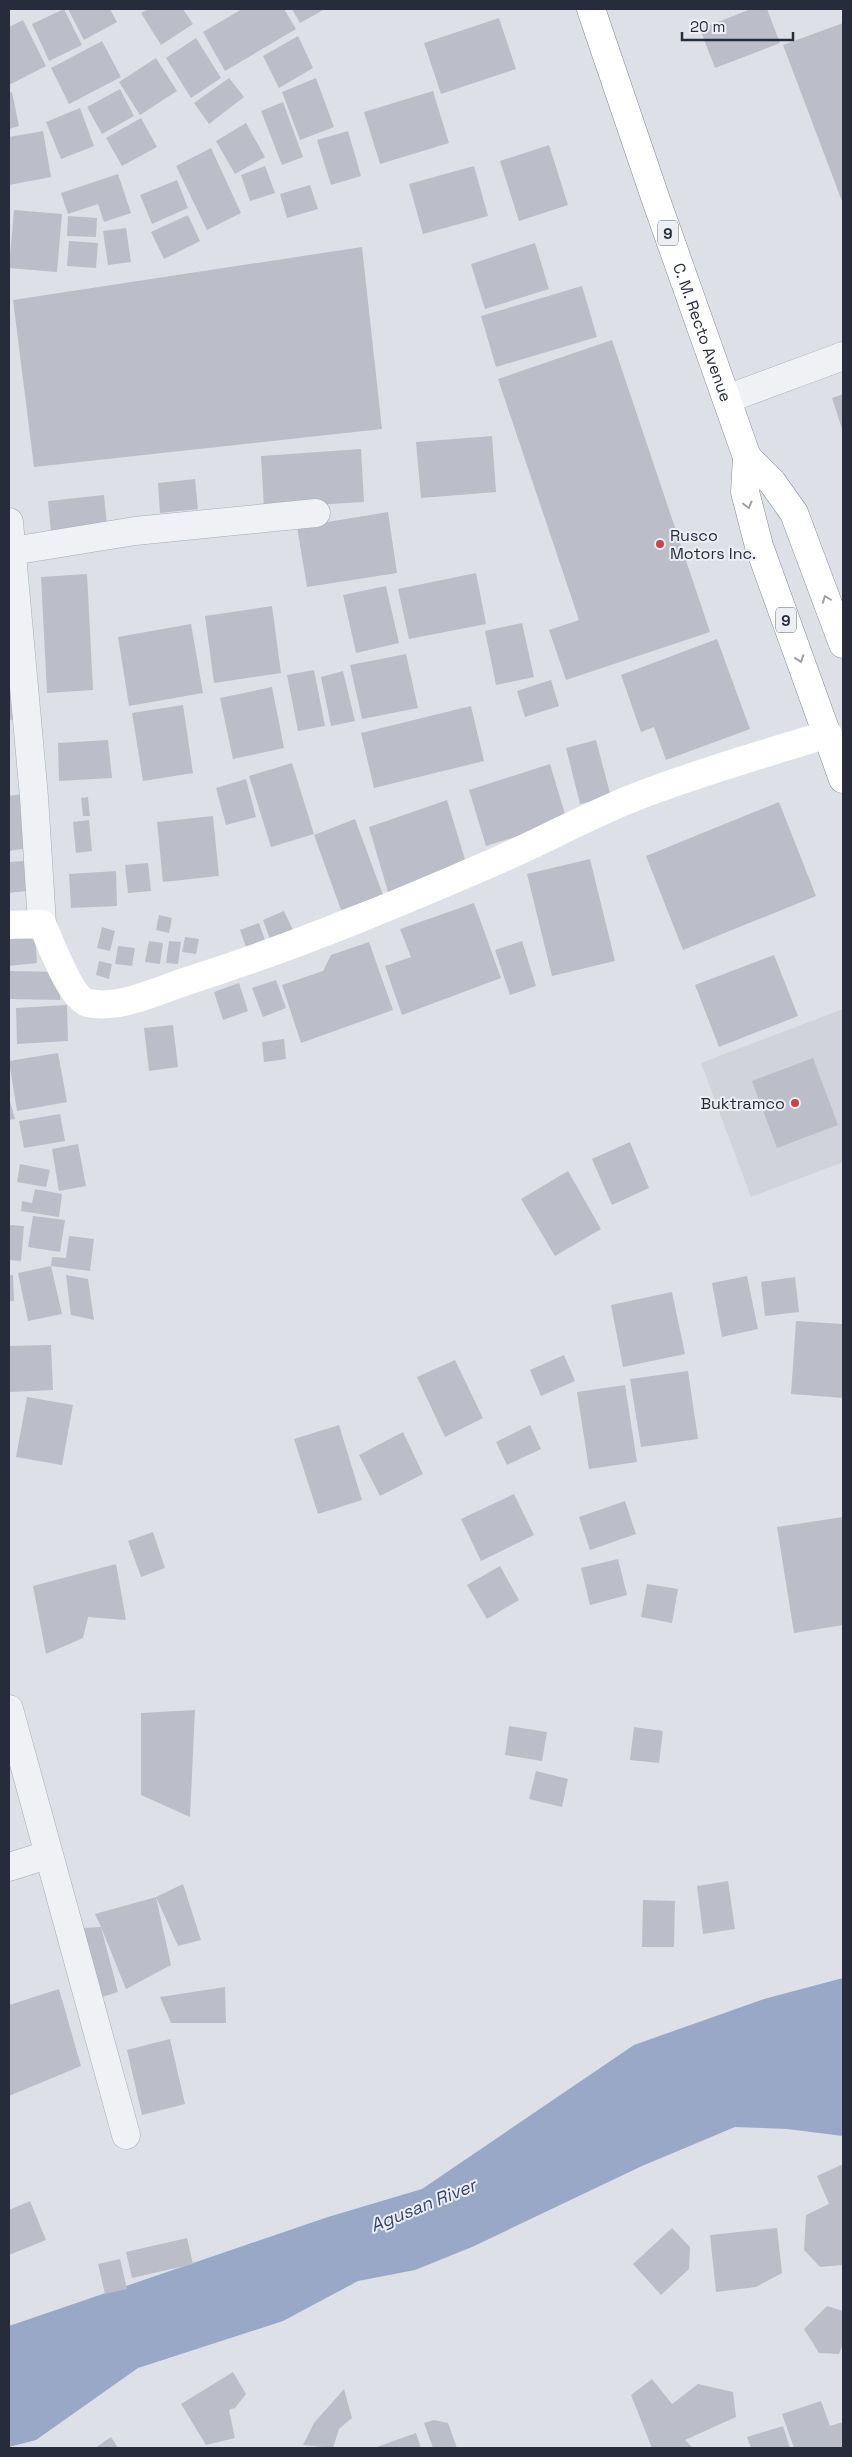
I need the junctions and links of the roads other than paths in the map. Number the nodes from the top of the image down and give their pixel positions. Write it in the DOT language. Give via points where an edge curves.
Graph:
graph roads {
  1 [pos="591,9"];
  2 [pos="843,356"];
  3 [pos="727,399"];
  4 [pos="747,457"];
  5 [pos="316,513"];
  6 [pos="9,522"];
  7 [pos="12,552"];
  8 [pos="843,644"];
  9 [pos="828,734"];
  10 [pos="843,779"];
  11 [pos="42,924"];
  12 [pos="9,925"];
  13 [pos="9,1709"];
  14 [pos="47,1855"];
  15 [pos="9,1867"];
  16 [pos="126,2135"];
  1 -- 3 [label="main road, C. M. Recto Avenue / 9"];
  2 -- 3 [label="street"];
  3 -- 4 [label="main road, C. M. Recto Avenue / 9"];
  8 -- 4 [label="main road, C. M. Recto Avenue / 9, one-way" via="794,513 772,482"];
  4 -- 9 [label="main road, C. M. Recto Avenue / 9, one-way" via="745,492 759,546"];
  5 -- 7 [label="street" via="134,530"];
  6 -- 7 [label="street"];
  7 -- 11 [label="street"];
  9 -- 10 [label="main road, C. M. Recto Avenue / 9"];
  9 -- 11 [label="main road" via="638,796 340,927 130,1000 101,1005 85,1002 75,993"];
  11 -- 12 [label="main road"];
  13 -- 14 [label="street"];
  14 -- 15 [label="street"];
  14 -- 16 [label="street"];
}
